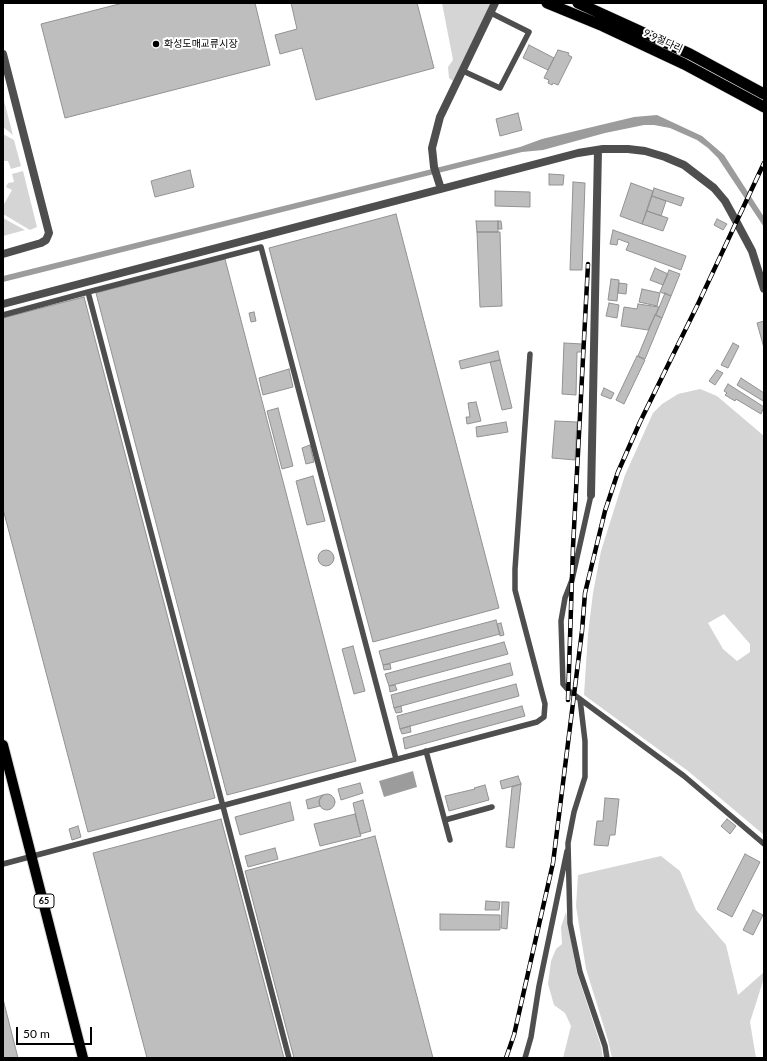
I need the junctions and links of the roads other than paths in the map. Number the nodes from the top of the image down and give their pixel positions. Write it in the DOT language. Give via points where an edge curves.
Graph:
graph roads {
  1 [pos="495,3"];
  2 [pos="548,3"];
  3 [pos="578,3"];
  4 [pos="491,13"];
  5 [pos="3,54"];
  6 [pos="463,71"];
  7 [pos="764,94"];
  8 [pos="764,107"];
  9 [pos="598,150"];
  10 [pos="441,189"];
  11 [pos="3,254"];
  12 [pos="764,289"];
  13 [pos="88,292"];
  14 [pos="3,304"];
  15 [pos="3,315"];
  16 [pos="530,354"];
  17 [pos="591,495"];
  18 [pos="580,698"];
  19 [pos="3,745"];
  20 [pos="427,756"];
  21 [pos="396,759"];
  22 [pos="224,806"];
  23 [pos="492,807"];
  24 [pos="445,820"];
  25 [pos="450,840"];
  26 [pos="568,843"];
  27 [pos="764,844"];
  28 [pos="32,856"];
  29 [pos="3,864"];
  30 [pos="83,1058"];
  31 [pos="289,1058"];
  32 [pos="525,1058"];
  33 [pos="607,1058"];
  1 -- 4 [label="street"];
  2 -- 8 [label="highway, 9·9절다리" via="684,64"];
  3 -- 7 [label="highway, 9·9절다리" via="690,54"];
  4 -- 6 [label="street"];
  4 -- 6 [label="lane" via="529,32 500,88"];
  5 -- 11 [label="street" via="49,233 46,240 41,243"];
  6 -- 10 [label="street" via="440,117 432,148 434,167"];
  9 -- 10 [label="street"];
  9 -- 12 [label="street" via="645,151 684,165 706,181 724,201 736,221 752,251"];
  9 -- 17 [label="street"];
  10 -- 14 [label="street"];
  13 -- 15 [label="lane"];
  13 -- 21 [label="lane" via="261,248"];
  13 -- 22 [label="lane"];
  16 -- 20 [label="lane" via="515,569 516,590 545,704 544,717 537,722"];
  17 -- 18 [label="lane" via="561,621 563,684"];
  18 -- 26 [label="lane" via="585,741 585,777"];
  18 -- 27 [label="lane" via="684,776"];
  19 -- 28 [label="main road, 65"];
  20 -- 21 [label="lane"];
  20 -- 24 [label="lane"];
  21 -- 22 [label="lane"];
  22 -- 28 [label="lane"];
  22 -- 31 [label="lane"];
  23 -- 24 [label="lane"];
  24 -- 25 [label="lane"];
  26 -- 32 [label="lane"];
  26 -- 33 [label="lane" via="570,923 580,972"];
  28 -- 29 [label="lane"];
  28 -- 30 [label="main road, 65"];
}
